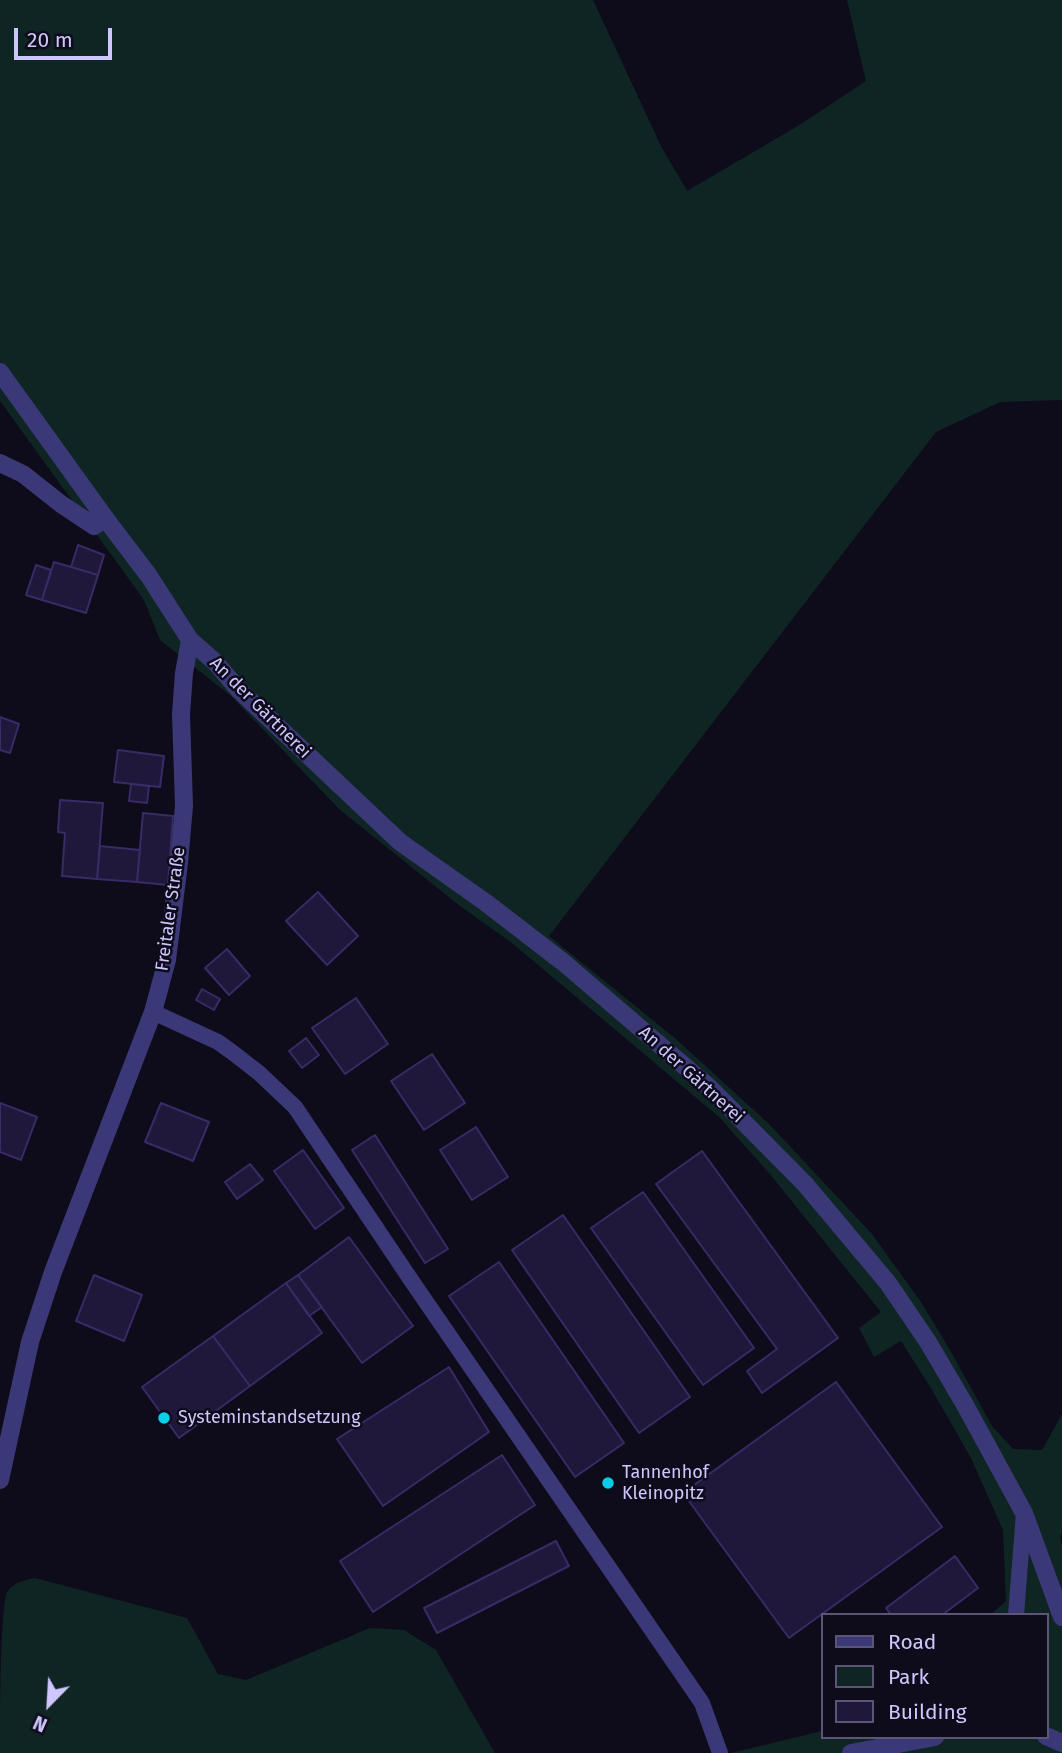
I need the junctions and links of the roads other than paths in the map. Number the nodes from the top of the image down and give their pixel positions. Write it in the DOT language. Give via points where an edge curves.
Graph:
graph roads {
  1 [pos="0,372"];
  2 [pos="0,463"];
  3 [pos="105,518"];
  4 [pos="190,640"];
  5 [pos="153,1012"];
  6 [pos="0,1480"];
  7 [pos="1024,1513"];
  8 [pos="1016,1613"];
  9 [pos="1062,1617"];
  10 [pos="924,1739"];
  11 [pos="720,1753"];
  12 [pos="851,1753"];
  1 -- 3 [label="street"];
  2 -- 3 [label="street" via="23,474 94,526"];
  3 -- 4 [label="street"];
  4 -- 5 [label="street, Freitaler Straße" via="182,688 184,806 179,863 167,960"];
  4 -- 7 [label="street, An der Gärtnerei" via="400,842 563,962 710,1088 804,1184 888,1283 928,1342"];
  5 -- 6 [label="street, Freitaler Straße" via="30,1342"];
  5 -- 11 [label="lane" via="218,1042 295,1107 702,1703"];
  7 -- 8 [label="lane"];
  7 -- 9 [label="street, An der Gärtnerei"];
  10 -- 12 [label="street"];
}
